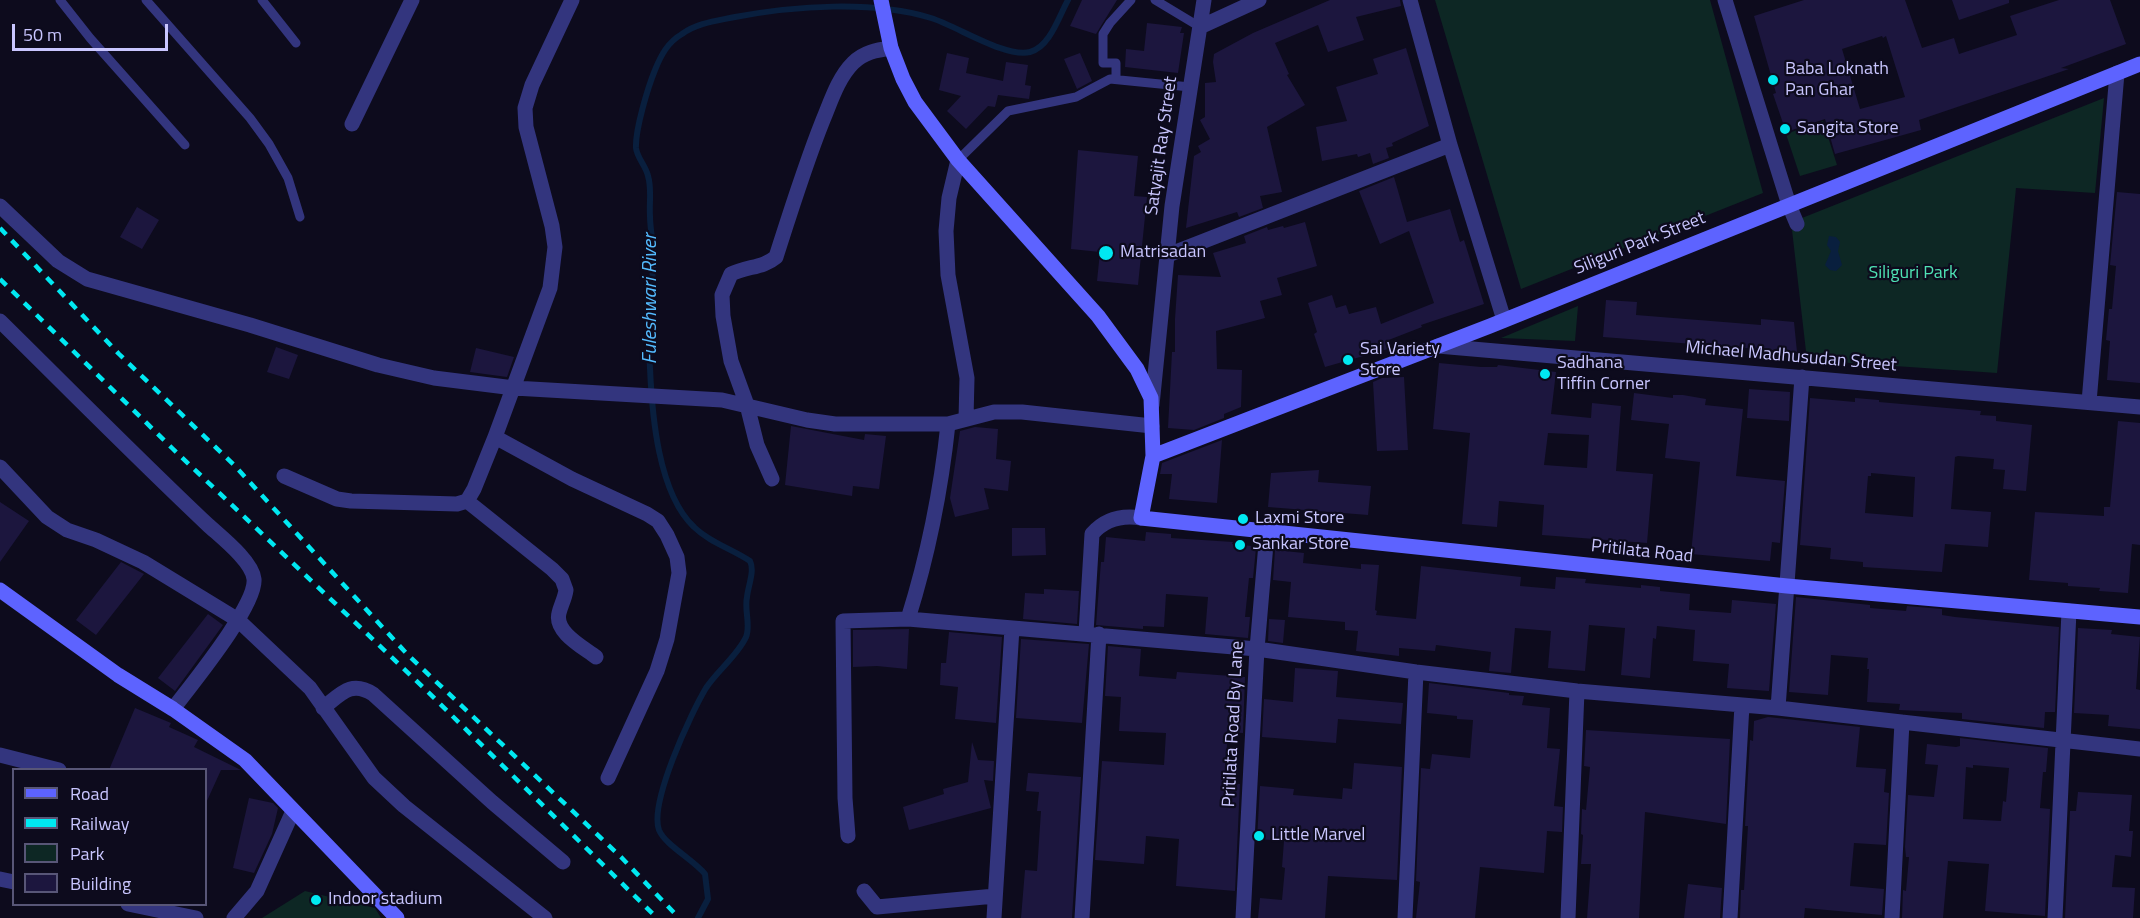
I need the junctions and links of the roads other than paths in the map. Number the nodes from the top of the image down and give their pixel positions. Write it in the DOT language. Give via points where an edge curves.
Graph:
graph roads {
  1 [pos="60,0"];
  2 [pos="146,0"];
  3 [pos="262,0"];
  4 [pos="412,0"];
  5 [pos="572,0"];
  6 [pos="881,0"];
  7 [pos="1131,0"];
  8 [pos="1155,0"];
  9 [pos="1204,0"];
  10 [pos="1259,0"];
  11 [pos="1410,0"];
  12 [pos="1730,2"];
  13 [pos="1200,27"];
  14 [pos="889,40"];
  15 [pos="296,43"];
  16 [pos="2140,64"];
  17 [pos="2117,73"];
  18 [pos="1116,79"];
  19 [pos="1190,87"];
  20 [pos="352,124"];
  21 [pos="185,145"];
  22 [pos="1449,145"];
  23 [pos="958,160"];
  24 [pos="1789,205"];
  25 [pos="0,206"];
  26 [pos="300,217"];
  27 [pos="1797,224"];
  28 [pos="1168,255"];
  29 [pos="1504,320"];
  30 [pos="0,321"];
  31 [pos="1438,346"];
  32 [pos="1802,377"];
  33 [pos="514,388"];
  34 [pos="2089,402"];
  35 [pos="747,405"];
  36 [pos="1152,405"];
  37 [pos="2140,407"];
  38 [pos="966,419"];
  39 [pos="948,424"];
  40 [pos="1152,426"];
  41 [pos="495,437"];
  42 [pos="1153,456"];
  43 [pos="0,467"];
  44 [pos="284,476"];
  45 [pos="772,479"];
  46 [pos="467,501"];
  47 [pos="1141,518"];
  48 [pos="1267,532"];
  49 [pos="1787,586"];
  50 [pos="0,590"];
  51 [pos="2069,611"];
  52 [pos="2140,617"];
  53 [pos="908,619"];
  54 [pos="238,620"];
  55 [pos="1012,628"];
  56 [pos="1093,634"];
  57 [pos="1257,649"];
  58 [pos="596,657"];
  59 [pos="1416,672"];
  60 [pos="1577,692"];
  61 [pos="1742,705"];
  62 [pos="323,708"];
  63 [pos="1778,708"];
  64 [pos="174,709"];
  65 [pos="1902,722"];
  66 [pos="2063,742"];
  67 [pos="2140,749"];
  68 [pos="0,755"];
  69 [pos="51,768"];
  70 [pos="608,778"];
  71 [pos="293,811"];
  72 [pos="848,836"];
  73 [pos="563,862"];
  74 [pos="864,891"];
  75 [pos="995,896"];
  76 [pos="138,906"];
  77 [pos="196,918"];
  78 [pos="234,918"];
  79 [pos="397,918"];
  80 [pos="545,918"];
  81 [pos="994,918"];
  82 [pos="1082,918"];
  83 [pos="1243,918"];
  84 [pos="1406,918"];
  85 [pos="1568,918"];
  86 [pos="1730,918"];
  87 [pos="1892,918"];
  88 [pos="2055,918"];
  1 -- 21 [label="lane"];
  2 -- 26 [label="lane" via="250,117 288,178"];
  3 -- 15 [label="lane"];
  4 -- 20 [label="street"];
  5 -- 33 [label="street" via="525,108 526,127 555,247 550,288"];
  6 -- 14 [label="street"];
  7 -- 18 [label="lane" via="1103,34 1103,63 1116,63"];
  8 -- 13 [label="lane"];
  9 -- 13 [label="street, Satyajit Ray Street"];
  10 -- 13 [label="street"];
  11 -- 22 [label="street"];
  12 -- 24 [label="street"];
  13 -- 19 [label="street, Satyajit Ray Street"];
  14 -- 23 [label="street" via="915,102"];
  14 -- 35 [label="street" via="852,64 834,92 804,167 776,256 768,264 731,274 725,285 723,316 731,361"];
  16 -- 17 [label="street, Siliguri Park Street"];
  17 -- 24 [label="street, Siliguri Park Street"];
  17 -- 34 [label="street"];
  18 -- 19 [label="lane"];
  18 -- 23 [label="lane" via="1104,81 1076,97 1008,111"];
  19 -- 28 [label="street, Satyajit Ray Street"];
  22 -- 28 [label="street"];
  22 -- 29 [label="street"];
  23 -- 36 [label="street" via="1098,316 1137,369"];
  23 -- 38 [label="street" via="946,231 948,275 967,378"];
  24 -- 27 [label="street"];
  24 -- 29 [label="street, Siliguri Park Street"];
  25 -- 33 [label="street" via="58,261 87,279 378,365 434,378"];
  28 -- 36 [label="street, Satyajit Ray Street"];
  29 -- 31 [label="street, Siliguri Park Street"];
  30 -- 54 [label="street" via="249,567 254,578 253,591"];
  31 -- 32 [label="street, Michael Madhusudan Street"];
  31 -- 42 [label="street, Siliguri Park Street"];
  32 -- 34 [label="street, Michael Madhusudan Street"];
  32 -- 49 [label="street"];
  33 -- 35 [label="street" via="722,400"];
  33 -- 41 [label="street"];
  34 -- 37 [label="street, Michael Madhusudan Street"];
  35 -- 39 [label="street" via="836,424"];
  35 -- 45 [label="street"];
  36 -- 40 [label="street"];
  38 -- 39 [label="street"];
  38 -- 40 [label="street" via="994,412 1022,412"];
  39 -- 53 [label="street" via="937,505"];
  40 -- 42 [label="street"];
  41 -- 46 [label="street"];
  41 -- 70 [label="street" via="658,521 677,557 679,573 667,639 657,671"];
  42 -- 47 [label="street"];
  43 -- 54 [label="street" via="47,517 67,530 143,562"];
  44 -- 46 [label="street" via="337,499 457,504"];
  46 -- 58 [label="street" via="562,579 567,590 559,624"];
  47 -- 48 [label="street, Pritilata Road"];
  47 -- 56 [label="street" via="1112,519 1092,534"];
  48 -- 49 [label="street, Pritilata Road"];
  48 -- 57 [label="street, Pritilata Road By Lane"];
  49 -- 51 [label="street, Pritilata Road"];
  49 -- 63 [label="street"];
  50 -- 64 [label="street" via="118,675"];
  51 -- 52 [label="street, Pritilata Road"];
  51 -- 66 [label="street"];
  53 -- 55 [label="street"];
  53 -- 72 [label="street" via="843,621"];
  54 -- 62 [label="street" via="310,688"];
  54 -- 64 [label="street"];
  55 -- 56 [label="street"];
  55 -- 75 [label="street"];
  56 -- 57 [label="street"];
  56 -- 82 [label="street"];
  57 -- 59 [label="street"];
  57 -- 83 [label="street, Pritilata Road By Lane"];
  59 -- 60 [label="street"];
  59 -- 84 [label="street"];
  60 -- 61 [label="street"];
  60 -- 85 [label="street"];
  61 -- 63 [label="street"];
  61 -- 86 [label="street"];
  62 -- 73 [label="street" via="346,690 363,688 373,694"];
  62 -- 80 [label="street" via="374,778 404,807"];
  63 -- 65 [label="street"];
  64 -- 71 [label="street" via="245,760"];
  65 -- 66 [label="street"];
  65 -- 87 [label="street"];
  66 -- 67 [label="street"];
  66 -- 88 [label="street"];
  68 -- 69 [label="street"];
  71 -- 78 [label="street" via="257,891"];
  71 -- 79 [label="street"];
  74 -- 75 [label="street" via="877,907"];
  75 -- 81 [label="street"];
  76 -- 77 [label="street"];
}
